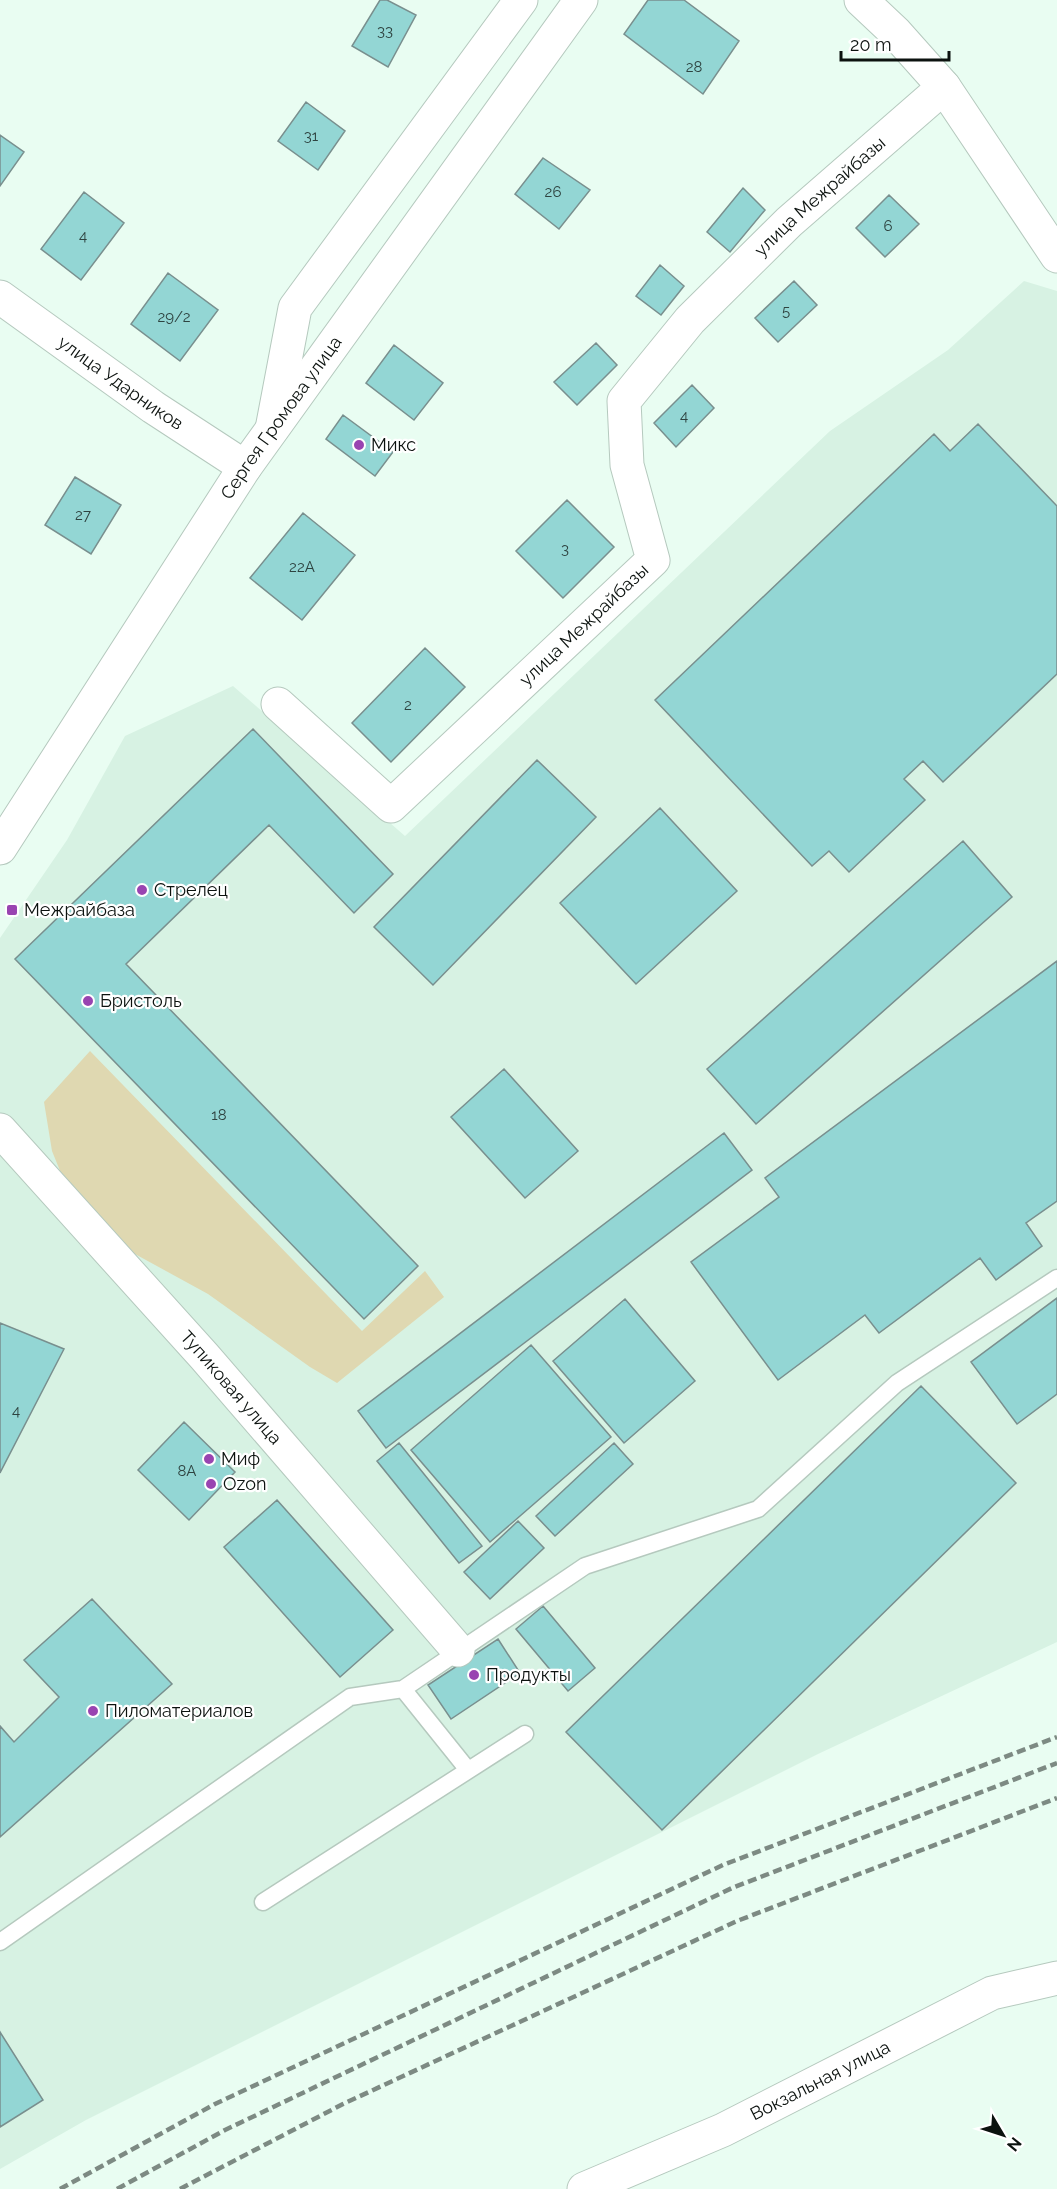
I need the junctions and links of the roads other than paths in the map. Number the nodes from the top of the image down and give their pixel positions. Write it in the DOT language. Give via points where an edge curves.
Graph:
graph roads {
  1 [pos="521,0"];
  2 [pos="581,0"];
  3 [pos="861,0"];
  4 [pos="944,87"];
  5 [pos="1057,256"];
  6 [pos="0,297"];
  7 [pos="272,429"];
  8 [pos="245,467"];
  9 [pos="279,704"];
  10 [pos="0,848"];
  11 [pos="0,1130"];
  12 [pos="1057,1278"];
  13 [pos="458,1650"];
  14 [pos="403,1689"];
  15 [pos="525,1734"];
  16 [pos="468,1770"];
  17 [pos="263,1902"];
  18 [pos="0,1942"];
  19 [pos="1057,1978"];
  20 [pos="584,2189"];
  1 -- 7 [label="street" via="295,308"];
  2 -- 7 [label="street, Сергея Громова улица"];
  3 -- 4 [label="street"];
  4 -- 5 [label="street"];
  4 -- 9 [label="street, улица Межрайбазы" via="815,198 690,320 624,401 627,465 653,560 391,806"];
  6 -- 8 [label="street, улица Ударников" via="153,407"];
  7 -- 8 [label="street, Сергея Громова улица"];
  8 -- 10 [label="street, Сергея Громова улица"];
  11 -- 13 [label="street, Тупиковая улица" via="204,1356"];
  12 -- 13 [label="lane" via="897,1383 758,1509 585,1566"];
  13 -- 14 [label="lane"];
  14 -- 16 [label="lane"];
  14 -- 18 [label="lane" via="350,1697"];
  15 -- 16 [label="lane"];
  16 -- 17 [label="lane"];
  19 -- 20 [label="street, Вокзальная улица" via="992,1993 723,2130"];
}
